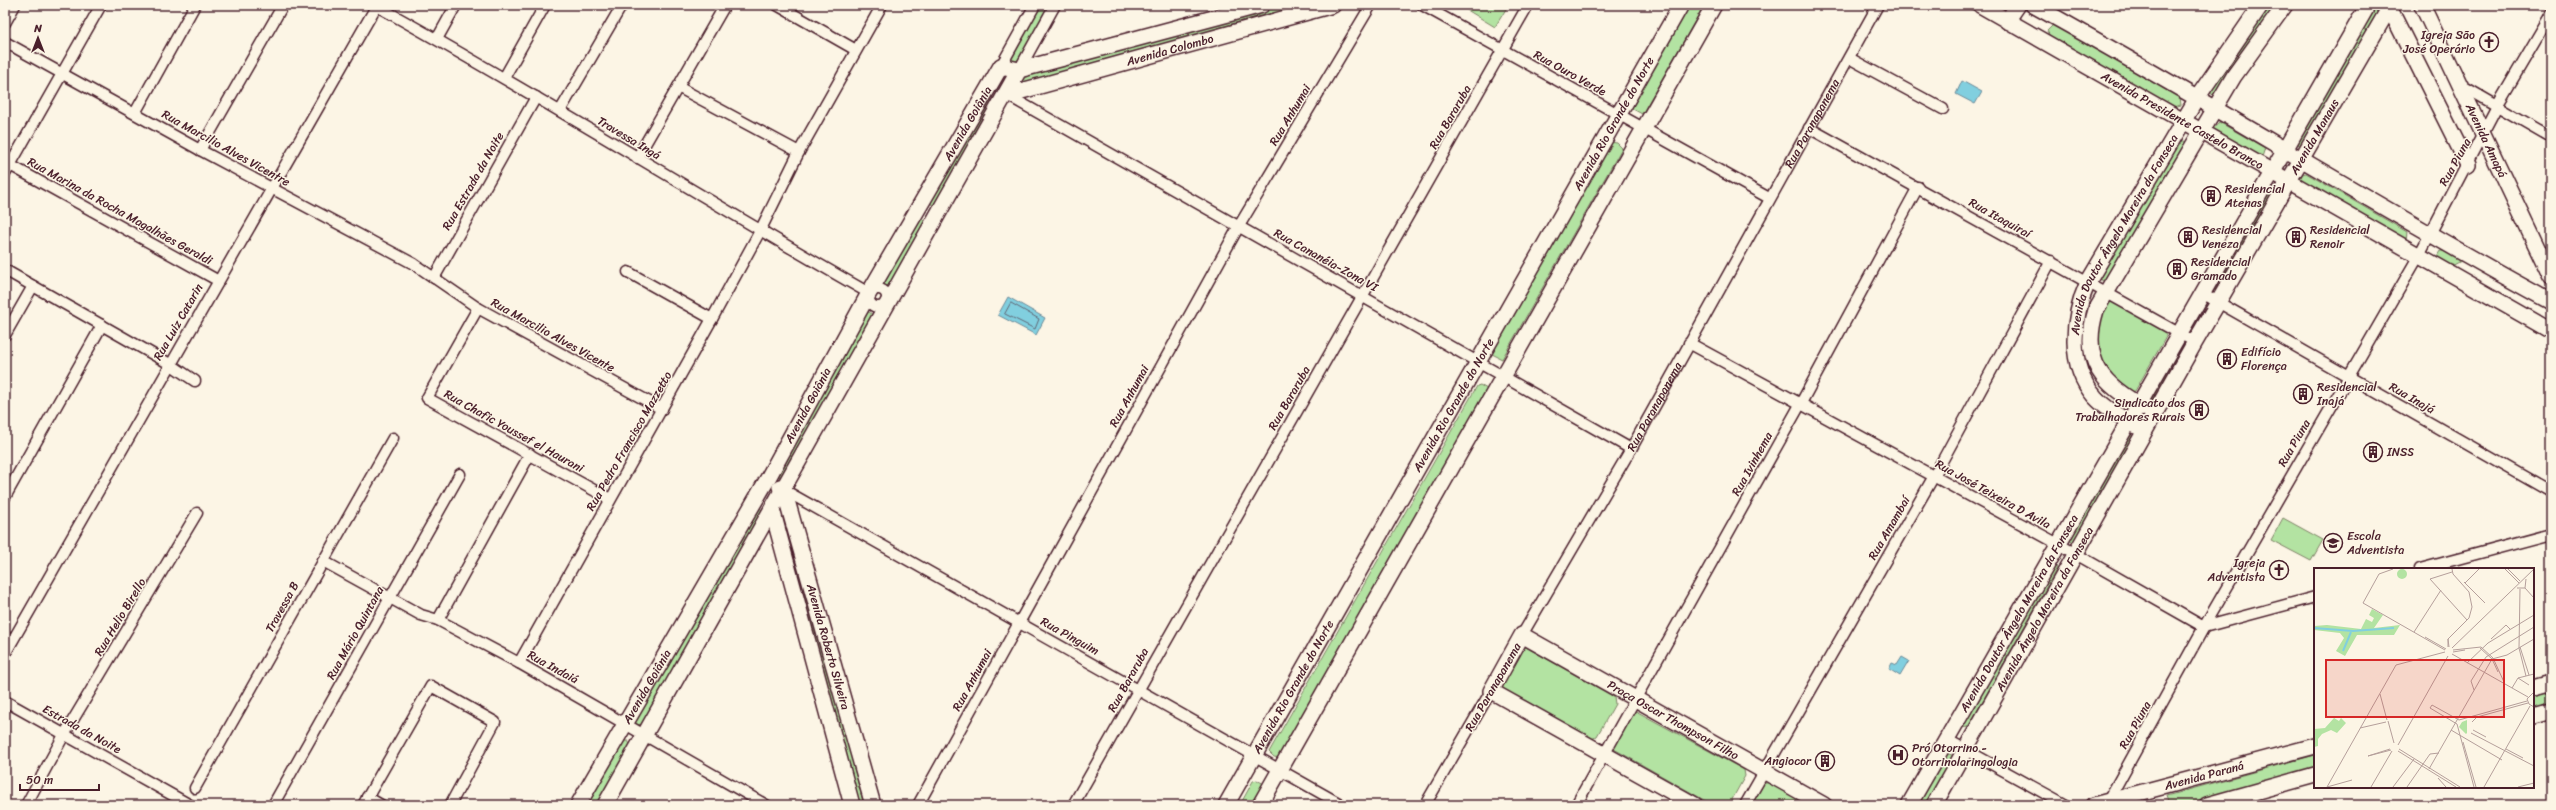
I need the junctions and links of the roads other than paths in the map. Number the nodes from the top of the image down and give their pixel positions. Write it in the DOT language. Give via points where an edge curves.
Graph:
graph roads {
  1 [pos="15,5"];
  2 [pos="101,5"];
  3 [pos="195,5"];
  4 [pos="283,5"];
  5 [pos="376,5"];
  6 [pos="456,5"];
  7 [pos="546,5"];
  8 [pos="622,5"];
  9 [pos="725,5"];
  10 [pos="777,5"];
  11 [pos="882,5"];
  12 [pos="1035,5"];
  13 [pos="1055,5"];
  14 [pos="1262,5"];
  15 [pos="1333,5"];
  16 [pos="1371,5"];
  17 [pos="1422,5"];
  18 [pos="1528,5"];
  19 [pos="1681,5"];
  20 [pos="1714,5"];
  21 [pos="1878,5"];
  22 [pos="1980,5"];
  23 [pos="2018,5"];
  24 [pos="2261,5"];
  25 [pos="2285,5"];
  26 [pos="2368,5"];
  27 [pos="2422,5"];
  28 [pos="2040,6"];
  29 [pos="2389,6"];
  30 [pos="2551,14"];
  31 [pos="2007,21"];
  32 [pos="5,23"];
  33 [pos="2027,31"];
  34 [pos="437,39"];
  35 [pos="5,42"];
  36 [pos="856,50"];
  37 [pos="1503,51"];
  38 [pos="1849,58"];
  39 [pos="1001,66"];
  40 [pos="1019,70"];
  41 [pos="61,73"];
  42 [pos="504,78"];
  43 [pos="2460,85"];
  44 [pos="678,87"];
  45 [pos="989,88"];
  46 [pos="1007,95"];
  47 [pos="536,97"];
  48 [pos="2197,98"];
  49 [pos="2497,106"];
  50 [pos="2215,108"];
  51 [pos="1944,109"];
  52 [pos="560,111"];
  53 [pos="135,113"];
  54 [pos="1619,115"];
  55 [pos="2183,123"];
  56 [pos="1809,128"];
  57 [pos="1645,129"];
  58 [pos="2201,133"];
  59 [pos="2484,135"];
  60 [pos="2551,137"];
  61 [pos="2284,147"];
  62 [pos="200,150"];
  63 [pos="799,152"];
  64 [pos="637,158"];
  65 [pos="2303,158"];
  66 [pos="2468,165"];
  67 [pos="8,169"];
  68 [pos="2270,171"];
  69 [pos="2290,182"];
  70 [pos="1918,187"];
  71 [pos="273,189"];
  72 [pos="1769,198"];
  73 [pos="920,207"];
  74 [pos="938,217"];
  75 [pos="1238,226"];
  76 [pos="760,231"];
  77 [pos="2429,235"];
  78 [pos="2418,257"];
  79 [pos="2051,261"];
  80 [pos="5,270"];
  81 [pos="628,272"];
  82 [pos="2551,276"];
  83 [pos="434,278"];
  84 [pos="217,280"];
  85 [pos="2088,282"];
  86 [pos="33,286"];
  87 [pos="2105,292"];
  88 [pos="869,293"];
  89 [pos="2202,293"];
  90 [pos="1362,295"];
  91 [pos="2551,302"];
  92 [pos="2218,303"];
  93 [pos="887,304"];
  94 [pos="478,308"];
  95 [pos="712,318"];
  96 [pos="102,325"];
  97 [pos="2551,331"];
  98 [pos="2178,332"];
  99 [pos="5,334"];
  100 [pos="2195,342"];
  101 [pos="1689,343"];
  102 [pos="1479,360"];
  103 [pos="170,364"];
  104 [pos="1504,374"];
  105 [pos="2348,377"];
  106 [pos="195,381"];
  107 [pos="1801,403"];
  108 [pos="2138,405"];
  109 [pos="662,409"];
  110 [pos="2155,414"];
  111 [pos="2129,422"];
  112 [pos="2145,431"];
  113 [pos="393,438"];
  114 [pos="1631,448"];
  115 [pos="530,454"];
  116 [pos="460,474"];
  117 [pos="1934,476"];
  118 [pos="766,480"];
  119 [pos="784,490"];
  120 [pos="2551,492"];
  121 [pos="5,497"];
  122 [pos="610,499"];
  123 [pos="755,499"];
  124 [pos="772,509"];
  125 [pos="197,512"];
  126 [pos="2551,534"];
  127 [pos="2060,545"];
  128 [pos="2077,554"];
  129 [pos="323,562"];
  130 [pos="2424,568"];
  131 [pos="2314,597"];
  132 [pos="390,598"];
  133 [pos="438,620"];
  134 [pos="1019,622"];
  135 [pos="2204,626"];
  136 [pos="1522,635"];
  137 [pos="5,654"];
  138 [pos="519,663"];
  139 [pos="2551,683"];
  140 [pos="2534,688"];
  141 [pos="1138,689"];
  142 [pos="1491,690"];
  143 [pos="1636,698"];
  144 [pos="5,701"];
  145 [pos="2551,711"];
  146 [pos="2534,716"];
  147 [pos="625,723"];
  148 [pos="646,734"];
  149 [pos="64,735"];
  150 [pos="1946,739"];
  151 [pos="2314,746"];
  152 [pos="1965,749"];
  153 [pos="1605,753"];
  154 [pos="1254,755"];
  155 [pos="1764,770"];
  156 [pos="1280,771"];
  157 [pos="2314,775"];
  158 [pos="195,788"];
  159 [pos="365,801"];
  160 [pos="2108,801"];
  161 [pos="26,805"];
  162 [pos="190,805"];
  163 [pos="273,805"];
  164 [pos="381,805"];
  165 [pos="450,805"];
  166 [pos="578,805"];
  167 [pos="605,805"];
  168 [pos="766,805"];
  169 [pos="852,805"];
  170 [pos="873,805"];
  171 [pos="918,805"];
  172 [pos="1073,805"];
  173 [pos="1226,805"];
  174 [pos="1260,805"];
  175 [pos="1342,805"];
  176 [pos="1425,805"];
  177 [pos="1576,805"];
  178 [pos="1695,805"];
  179 [pos="1745,805"];
  180 [pos="1824,805"];
  181 [pos="1909,805"];
  182 [pos="1934,805"];
  183 [pos="2066,805"];
  184 [pos="2094,805"];
  185 [pos="2207,805"];
  1 -- 32 [label="street"];
  2 -- 41 [label="street"];
  3 -- 53 [label="street"];
  4 -- 62 [label="street"];
  5 -- 34 [label="street, Travessa Ingá"];
  5 -- 71 [label="street, Rua Luiz Catarin"];
  6 -- 34 [label="street"];
  7 -- 42 [label="street"];
  8 -- 52 [label="street"];
  9 -- 44 [label="street"];
  10 -- 36 [label="street"];
  11 -- 36 [label="street, Rua Pedro Francisco Mazzetto"];
  12 -- 39 [label="street, Avenida Goiânia"];
  13 -- 40 [label="street, Avenida Goiânia"];
  14 -- 40 [label="street, Avenida Colombo"];
  15 -- 46 [label="street, Avenida Colombo"];
  16 -- 75 [label="street, Rua Anhumai"];
  17 -- 37 [label="street, Rua Ouro Verde"];
  18 -- 37 [label="street, Rua Bararuba"];
  19 -- 54 [label="street, Avenida Rio Grande do Norte"];
  20 -- 57 [label="street"];
  21 -- 38 [label="street, Rua Paranapanema"];
  22 -- 31 [label="street, Avenida Presidente Castelo Branco"];
  23 -- 31 [label="street"];
  24 -- 48 [label="street, Avenida Doutor Ângelo Moreira da Fonseca"];
  25 -- 50 [label="street, Avenida Doutor Ângelo Moreira da Fonseca" via="2249,53"];
  26 -- 61 [label="street, Avenida Manaus"];
  27 -- 43 [label="street, Avenida Amapá"];
  28 -- 33 [label="street"];
  28 -- 48 [label="street"];
  29 -- 65 [label="street, Avenida Manaus"];
  29 -- 66 [label="street"];
  30 -- 49 [label="street, Rua Piuna"];
  31 -- 33 [label="street, Avenida Presidente Castelo Branco"];
  33 -- 55 [label="street, Avenida Presidente Castelo Branco"];
  34 -- 42 [label="street, Travessa Ingá"];
  35 -- 41 [label="street, Rua Marcilio Alves Vicentre"];
  36 -- 63 [label="street, Rua Pedro Francisco Mazzetto"];
  37 -- 54 [label="street, Rua Ouro Verde"];
  37 -- 90 [label="street, Rua Bararuba"];
  38 -- 51 [label="street"];
  38 -- 56 [label="street, Rua Paranapanema"];
  39 -- 40 [label="street"];
  39 -- 45 [label="street, Avenida Goiânia"];
  40 -- 46 [label="street, Avenida Goiânia"];
  41 -- 53 [label="street, Rua Marcilio Alves Vicentre"];
  41 -- 67 [label="street"];
  42 -- 47 [label="street, Travessa Ingá"];
  43 -- 49 [label="street"];
  43 -- 59 [label="street, Avenida Amapá"];
  44 -- 63 [label="street"];
  44 -- 64 [label="street"];
  45 -- 46 [label="street"];
  45 -- 73 [label="street, Avenida Goiânia"];
  46 -- 74 [label="street, Avenida Goiânia"];
  46 -- 75 [label="street, Rua Cananéia-Zona VI"];
  47 -- 52 [label="street, Travessa Ingá"];
  47 -- 83 [label="street, Rua Estrada da Noite"];
  48 -- 50 [label="street"];
  48 -- 55 [label="street, Avenida Doutor Ângelo Moreira da Fonseca"];
  49 -- 59 [label="street, Rua Piuna"];
  49 -- 60 [label="street"];
  50 -- 58 [label="street, Avenida Doutor Ângelo Moreira da Fonseca"];
  50 -- 61 [label="street"];
  52 -- 64 [label="street, Travessa Ingá"];
  53 -- 62 [label="street, Rua Marcilio Alves Vicentre"];
  54 -- 57 [label="street, Rua Ouro Verde"];
  54 -- 102 [label="street, Avenida Rio Grande do Norte"];
  55 -- 58 [label="street, Avenida Presidente Castelo Branco"];
  55 -- 85 [label="street, Avenida Doutor Ângelo Moreira da Fonseca"];
  56 -- 70 [label="street, Rua Itaquiraí"];
  56 -- 72 [label="street, Rua Paranapanema"];
  57 -- 72 [label="street, Rua Ouro Verde"];
  57 -- 104 [label="street"];
  58 -- 68 [label="street, Avenida Presidente Castelo Branco"];
  58 -- 87 [label="street, Avenida Doutor Ângelo Moreira da Fonseca"];
  59 -- 66 [label="street, Rua Piuna"];
  59 -- 82 [label="street, Avenida Amapá"];
  61 -- 65 [label="street"];
  61 -- 68 [label="street, Avenida Manaus"];
  62 -- 71 [label="street, Rua Marcilio Alves Vicentre"];
  63 -- 76 [label="street, Rua Pedro Francisco Mazzetto"];
  64 -- 76 [label="street, Travessa Ingá"];
  65 -- 69 [label="street, Avenida Manaus"];
  65 -- 77 [label="street"];
  66 -- 77 [label="street, Rua Piuna"];
  67 -- 84 [label="street, Rua Marina da Rocha Magalhães Geraldi"];
  68 -- 69 [label="street, Avenida Presidente Castelo Branco"];
  68 -- 89 [label="street, Avenida Manaus"];
  69 -- 78 [label="street, Avenida Presidente Castelo Branco"];
  69 -- 92 [label="street, Avenida Manaus"];
  70 -- 79 [label="street, Rua Itaquiraí"];
  70 -- 107 [label="street, Rua Ivinhema"];
  71 -- 83 [label="street, Rua Marcilio Alves Vicentre" via="414,264"];
  71 -- 84 [label="street, Rua Luiz Catarin"];
  72 -- 101 [label="street, Rua Paranapanema"];
  73 -- 74 [label="street"];
  73 -- 88 [label="street, Avenida Goiânia"];
  74 -- 93 [label="street, Avenida Goiânia"];
  75 -- 90 [label="street, Rua Cananéia-Zona VI"];
  75 -- 134 [label="street, Rua Anhumai"];
  76 -- 88 [label="street, Travessa Ingá"];
  76 -- 95 [label="street, Rua Pedro Francisco Mazzetto"];
  77 -- 78 [label="street, Rua Piuna"];
  77 -- 91 [label="street"];
  78 -- 97 [label="street, Avenida Presidente Castelo Branco"];
  78 -- 105 [label="street, Rua Piuna"];
  79 -- 85 [label="street, Rua Itaquiraí"];
  79 -- 117 [label="street, Rua Amambaí"];
  80 -- 86 [label="street"];
  81 -- 95 [label="street"];
  83 -- 94 [label="street, Rua Marcilio Alves Vicente"];
  84 -- 103 [label="street, Rua Luiz Catarin"];
  85 -- 87 [label="street, Rua Itaquiraí"];
  85 -- 111 [label="street, Avenida Doutor Ângelo Moreira da Fonseca" via="2080,299 2075,328 2079,367 2086,385 2096,398"];
  86 -- 96 [label="street"];
  86 -- 99 [label="street"];
  87 -- 98 [label="street, Rua Itaquiraí"];
  87 -- 108 [label="street, Avenida Doutor Ângelo Moreira da Fonseca" via="2091,325 2092,353 2099,374 2109,385"];
  88 -- 93 [label="street, Travessa Ingá" via="875,290 883,292"];
  88 -- 118 [label="street, Avenida Goiânia"];
  89 -- 92 [label="street, Rua Inajá"];
  89 -- 98 [label="street, Avenida Manaus"];
  90 -- 102 [label="street, Rua Cananéia-Zona VI"];
  90 -- 141 [label="street, Rua Bararuba"];
  92 -- 100 [label="street, Avenida Manaus"];
  92 -- 105 [label="street, Rua Inajá"];
  93 -- 119 [label="street, Avenida Goiânia"];
  94 -- 109 [label="street, Rua Marcilio Alves Vicente"];
  94 -- 115 [label="street, Rua Chafic Youssef el Haurani" via="427,398"];
  95 -- 109 [label="street, Rua Pedro Francisco Mazzetto"];
  96 -- 103 [label="street"];
  96 -- 121 [label="street"];
  98 -- 100 [label="street, Rua Itaquiraí"];
  98 -- 108 [label="street, Avenida Manaus"];
  100 -- 110 [label="street, Avenida Manaus"];
  101 -- 107 [label="street, Rua José Teixeira D Avila"];
  101 -- 114 [label="street, Rua Paranapanema"];
  102 -- 104 [label="street, Rua Cananéia-Zona VI"];
  102 -- 154 [label="street, Avenida Rio Grande do Norte"];
  103 -- 106 [label="street"];
  103 -- 137 [label="street, Rua Luiz Catarin"];
  104 -- 114 [label="street, Rua Cananéia-Zona VI"];
  104 -- 156 [label="street"];
  105 -- 120 [label="street, Rua Inajá"];
  105 -- 135 [label="street, Rua Piuna"];
  107 -- 117 [label="street, Rua José Teixeira D Avila"];
  107 -- 143 [label="street, Rua Ivinhema"];
  108 -- 110 [label="street, Avenida Doutor Ângelo Moreira da Fonseca"];
  108 -- 111 [label="street, Avenida Doutor Ângelo Moreira da Fonseca"];
  109 -- 122 [label="street, Rua Pedro Francisco Mazzetto"];
  110 -- 112 [label="street, Avenida Ângelo Moreira da Fonseca"];
  111 -- 112 [label="street, Avenida Doutor Ângelo Moreira da Fonseca"];
  111 -- 127 [label="street, Avenida Doutor Ângelo Moreira da Fonseca"];
  112 -- 128 [label="street, Avenida Ângelo Moreira da Fonseca"];
  113 -- 129 [label="street, Travessa B"];
  114 -- 136 [label="street, Rua Paranapanema"];
  115 -- 122 [label="street, Rua Chafic Youssef el Haurani"];
  115 -- 133 [label="street"];
  116 -- 132 [label="street, Rua Mário Quintana"];
  117 -- 127 [label="street, Rua José Teixeira D Avila"];
  117 -- 155 [label="street, Rua Amambaí"];
  118 -- 119 [label="street"];
  118 -- 123 [label="street, Avenida Goiânia"];
  119 -- 124 [label="street, Avenida Goiânia"];
  119 -- 134 [label="street, Rua Pinguim"];
  119 -- 170 [label="street, Avenida Roberto Silveira"];
  122 -- 138 [label="street, Rua Pedro Francisco Mazzetto"];
  123 -- 124 [label="street"];
  123 -- 147 [label="street, Avenida Goiânia"];
  124 -- 148 [label="street, Avenida Goiânia"];
  124 -- 169 [label="street, Avenida Roberto Silveira"];
  125 -- 149 [label="street, Rua Helio Birello"];
  126 -- 130 [label="street"];
  127 -- 128 [label="street, Rua José Teixeira D Avila"];
  127 -- 150 [label="street, Avenida Doutor Ângelo Moreira da Fonseca"];
  128 -- 135 [label="street, Rua José Teixeira D Avila"];
  128 -- 152 [label="street, Avenida Ângelo Moreira da Fonseca"];
  129 -- 132 [label="street, Rua Indaiá"];
  129 -- 158 [label="street, Travessa B"];
  131 -- 135 [label="street"];
  132 -- 133 [label="street, Rua Indaiá" via="421,615"];
  132 -- 163 [label="street, Rua Mário Quintana"];
  133 -- 138 [label="street, Rua Indaiá"];
  134 -- 141 [label="street, Rua Pinguim"];
  134 -- 171 [label="street, Rua Anhumai"];
  135 -- 160 [label="street, Rua Piuna"];
  136 -- 142 [label="street, Rua Paranapanema"];
  136 -- 143 [label="street, Praça Oscar Thompson Filho"];
  138 -- 147 [label="street, Rua Indaiá"];
  139 -- 140 [label="street"];
  141 -- 154 [label="street, Rua Pinguim"];
  141 -- 172 [label="street, Rua Bararuba"];
  142 -- 153 [label="street"];
  142 -- 176 [label="street, Rua Paranapanema"];
  143 -- 153 [label="street, Rua Ivinhema"];
  143 -- 155 [label="street, Praça Oscar Thompson Filho"];
  144 -- 149 [label="street, Estrada da Noite"];
  145 -- 146 [label="street"];
  147 -- 148 [label="street, Rua Indaiá"];
  147 -- 166 [label="street, Avenida Goiânia"];
  148 -- 167 [label="street, Avenida Goiânia"];
  148 -- 168 [label="street, Rua Indaiá"];
  149 -- 161 [label="street, Rua Helio Birello"];
  149 -- 162 [label="street, Estrada da Noite"];
  150 -- 152 [label="street"];
  150 -- 181 [label="street, Avenida Doutor Ângelo Moreira da Fonseca"];
  151 -- 160 [label="street, Avenida Paraná"];
  152 -- 182 [label="street, Avenida Ângelo Moreira da Fonseca"];
  152 -- 183 [label="street"];
  153 -- 177 [label="street, Rua Ivinhema"];
  153 -- 178 [label="street"];
  154 -- 156 [label="street, Rua Pinguim"];
  154 -- 173 [label="street, Avenida Rio Grande do Norte"];
  155 -- 179 [label="street, Rua Amambaí"];
  155 -- 180 [label="street, Praça Oscar Thompson Filho"];
  156 -- 174 [label="street"];
  156 -- 175 [label="street, Rua Pinguim"];
  157 -- 185 [label="street"];
  159 -- 164 [label="street"];
  159 -- 165 [label="street" via="431,686 495,722"];
  160 -- 184 [label="street, Avenida Paraná"];
}
